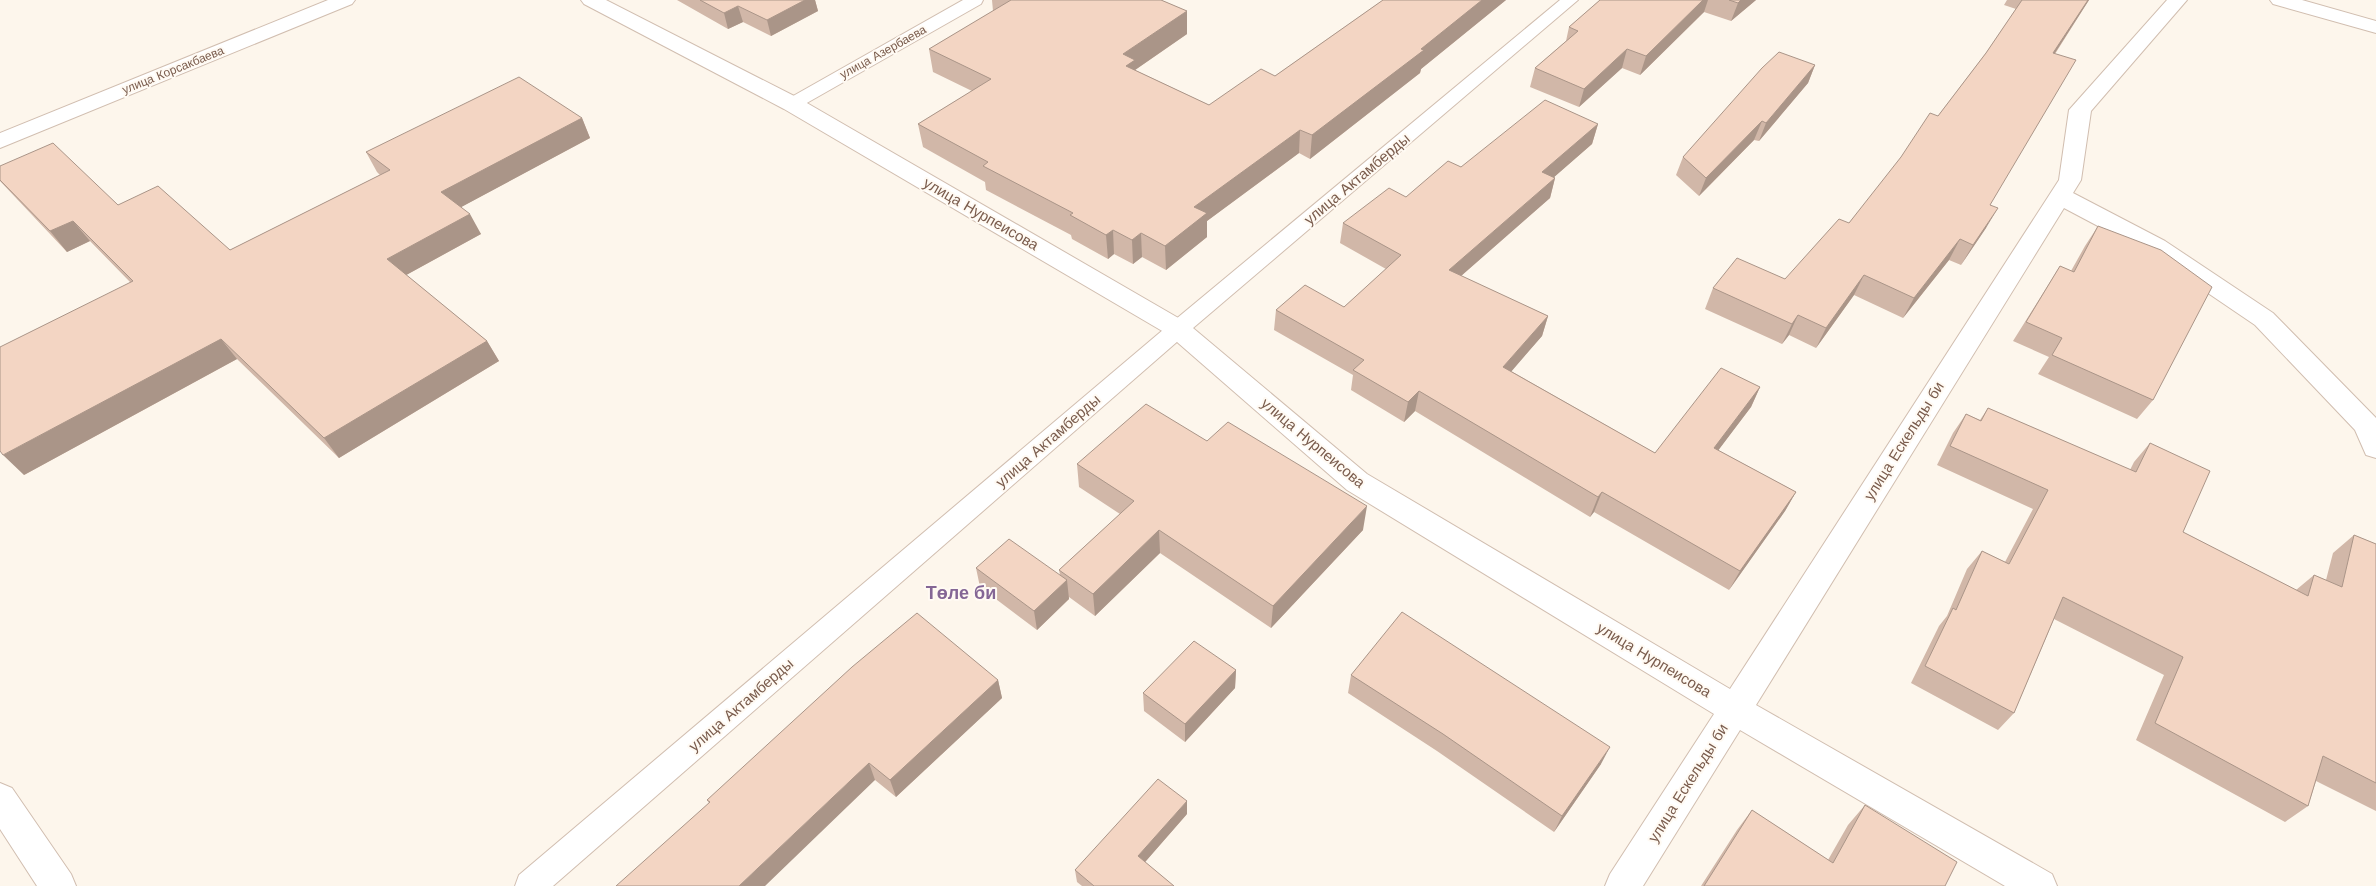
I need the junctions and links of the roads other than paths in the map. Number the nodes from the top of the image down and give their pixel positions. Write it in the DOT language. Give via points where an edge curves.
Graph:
graph roads {
  1 [pos="346,0"];
  2 [pos="590,0"];
  3 [pos="975,0"];
  4 [pos="1570,0"];
  5 [pos="2177,0"];
  6 [pos="2280,0"];
  7 [pos="2376,27"];
  8 [pos="792,104"];
  9 [pos="0,141"];
  10 [pos="2060,196"];
  11 [pos="1178,329"];
  12 [pos="2376,448"];
  13 [pos="1734,709"];
  14 [pos="0,799"];
  15 [pos="58,886"];
  16 [pos="530,886"];
  17 [pos="1623,886"];
  18 [pos="2039,886"];
  1 -- 9 [label="street, улица Корсакбаева"];
  2 -- 8 [label="street, улица Нурпеисова"];
  3 -- 8 [label="lane, улица Азербаева"];
  4 -- 11 [label="lane, улица Актамберды"];
  5 -- 10 [label="street, улица Ескельды би" via="2080,110 2070,180"];
  6 -- 7 [label="street"];
  8 -- 11 [label="street, улица Нурпеисова"];
  10 -- 12 [label="street" via="2156,247 2264,320 2366,425"];
  10 -- 13 [label="street, улица Ескельды би"];
  11 -- 13 [label="street, улица Нурпеисова" via="1357,482"];
  11 -- 16 [label="lane, улица Актамберды"];
  13 -- 17 [label="street, улица Ескельды би"];
  13 -- 18 [label="street, улица Нурпеисова"];
  14 -- 15 [label="street"];
}
